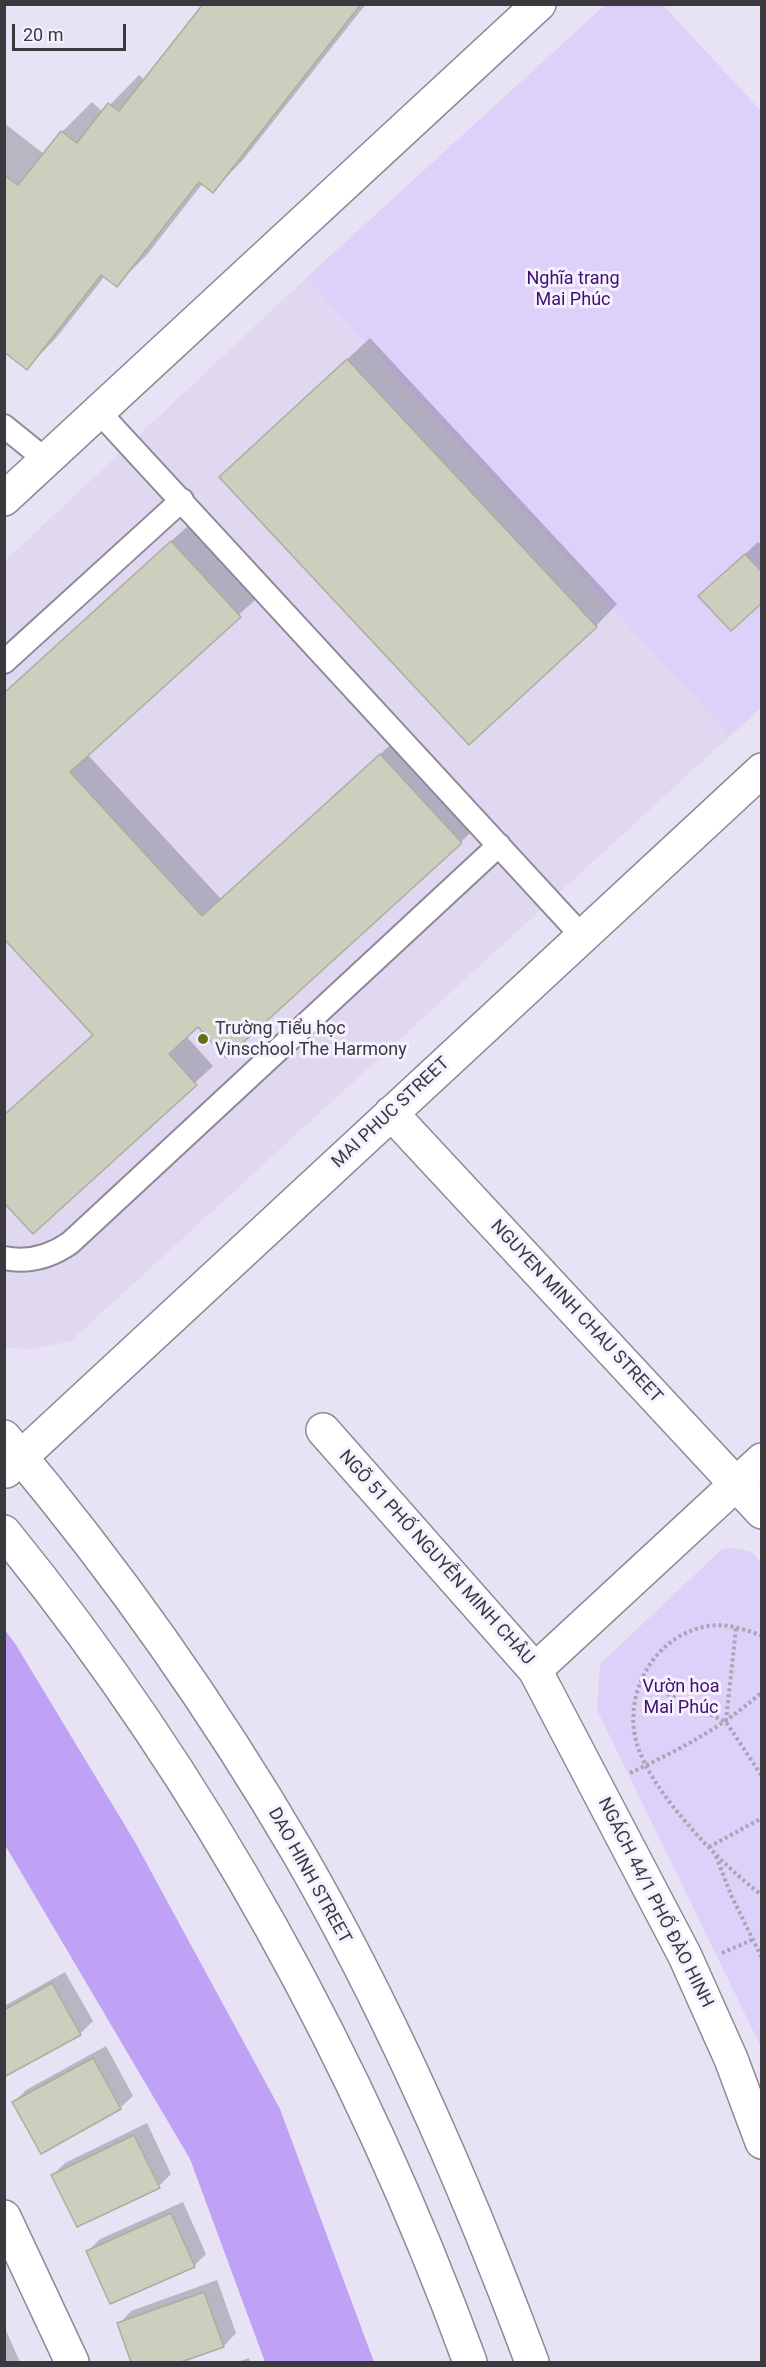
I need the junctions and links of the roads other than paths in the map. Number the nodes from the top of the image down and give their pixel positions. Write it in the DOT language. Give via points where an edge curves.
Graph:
graph roads {
  1 [pos="539,4"];
  2 [pos="99,412"];
  3 [pos="4,426"];
  4 [pos="46,460"];
  5 [pos="4,499"];
  6 [pos="182,501"];
  7 [pos="4,662"];
  8 [pos="762,770"];
  9 [pos="499,845"];
  10 [pos="582,936"];
  11 [pos="391,1113"];
  12 [pos="4,1258"];
  13 [pos="323,1430"];
  14 [pos="10,1455"];
  15 [pos="762,1460"];
  16 [pos="735,1484"];
  17 [pos="762,1512"];
  18 [pos="4,1532"];
  19 [pos="535,1670"];
  20 [pos="762,2142"];
  21 [pos="4,2217"];
  22 [pos="72,2362"];
  23 [pos="470,2362"];
  24 [pos="532,2362"];
  1 -- 2 [label="street"];
  2 -- 4 [label="street"];
  2 -- 6 [label="lane"];
  3 -- 4 [label="lane"];
  4 -- 5 [label="street"];
  6 -- 7 [label="lane"];
  6 -- 9 [label="lane"];
  8 -- 10 [label="street, MAI PHUC STREET"];
  9 -- 10 [label="lane"];
  9 -- 12 [label="lane" via="70,1243 43,1258"];
  10 -- 11 [label="street, MAI PHUC STREET"];
  11 -- 14 [label="street, MAI PHUC STREET"];
  11 -- 16 [label="street, NGUYEN MINH CHAU STREET"];
  13 -- 19 [label="street, NGÕ 51 PHỐ NGUYỄN MINH CHÂU"];
  14 -- 24 [label="street, DAO HINH STREET" via="111,1571 161,1640 210,1710 298,1854 357,1964 441,2138"];
  15 -- 16 [label="street, NGÕ 51 PHỐ NGUYỄN MINH CHÂU"];
  16 -- 17 [label="street, NGUYEN MINH CHAU STREET"];
  16 -- 19 [label="street, NGÕ 51 PHỐ NGUYỄN MINH CHÂU"];
  18 -- 23 [label="street" via="69,1615 163,1749 250,1889 355,2091 423,2243"];
  19 -- 20 [label="street, NGÁCH 44/1 PHỐ ĐÀO HINH" via="685,1956 731,2059"];
  21 -- 22 [label="street"];
}
